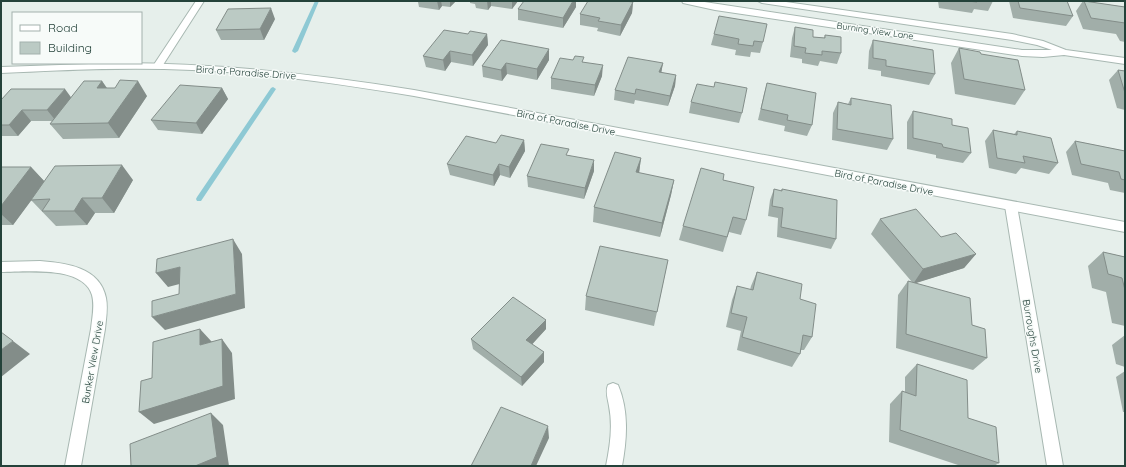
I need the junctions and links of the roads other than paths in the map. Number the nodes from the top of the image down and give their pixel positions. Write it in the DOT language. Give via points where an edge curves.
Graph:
graph roads {
  1 [pos="200,1"];
  2 [pos="686,1"];
  3 [pos="762,1"];
  4 [pos="1064,52"];
  5 [pos="1125,60"];
  6 [pos="158,66"];
  7 [pos="1,70"];
  8 [pos="1011,206"];
  9 [pos="1125,227"];
  10 [pos="1,268"];
  11 [pos="613,390"];
  12 [pos="73,466"];
  13 [pos="614,466"];
  14 [pos="1056,466"];
  1 -- 6 [label="street"];
  2 -- 4 [label="street, Burning View Lane" via="1016,52"];
  3 -- 4 [label="street, Burning View Lane" via="1012,37"];
  4 -- 5 [label="street, Burning View Lane"];
  6 -- 7 [label="street, Bird of Paradise Drive"];
  6 -- 8 [label="street, Bird of Paradise Drive" via="278,74 363,85"];
  8 -- 9 [label="street, Bird of Paradise Drive"];
  8 -- 14 [label="street, Burroughs Drive"];
  10 -- 12 [label="street, Bunker View Drive" via="41,267 71,270 88,278 98,293 98,329"];
  11 -- 13 [label="street" via="620,419"];
}
